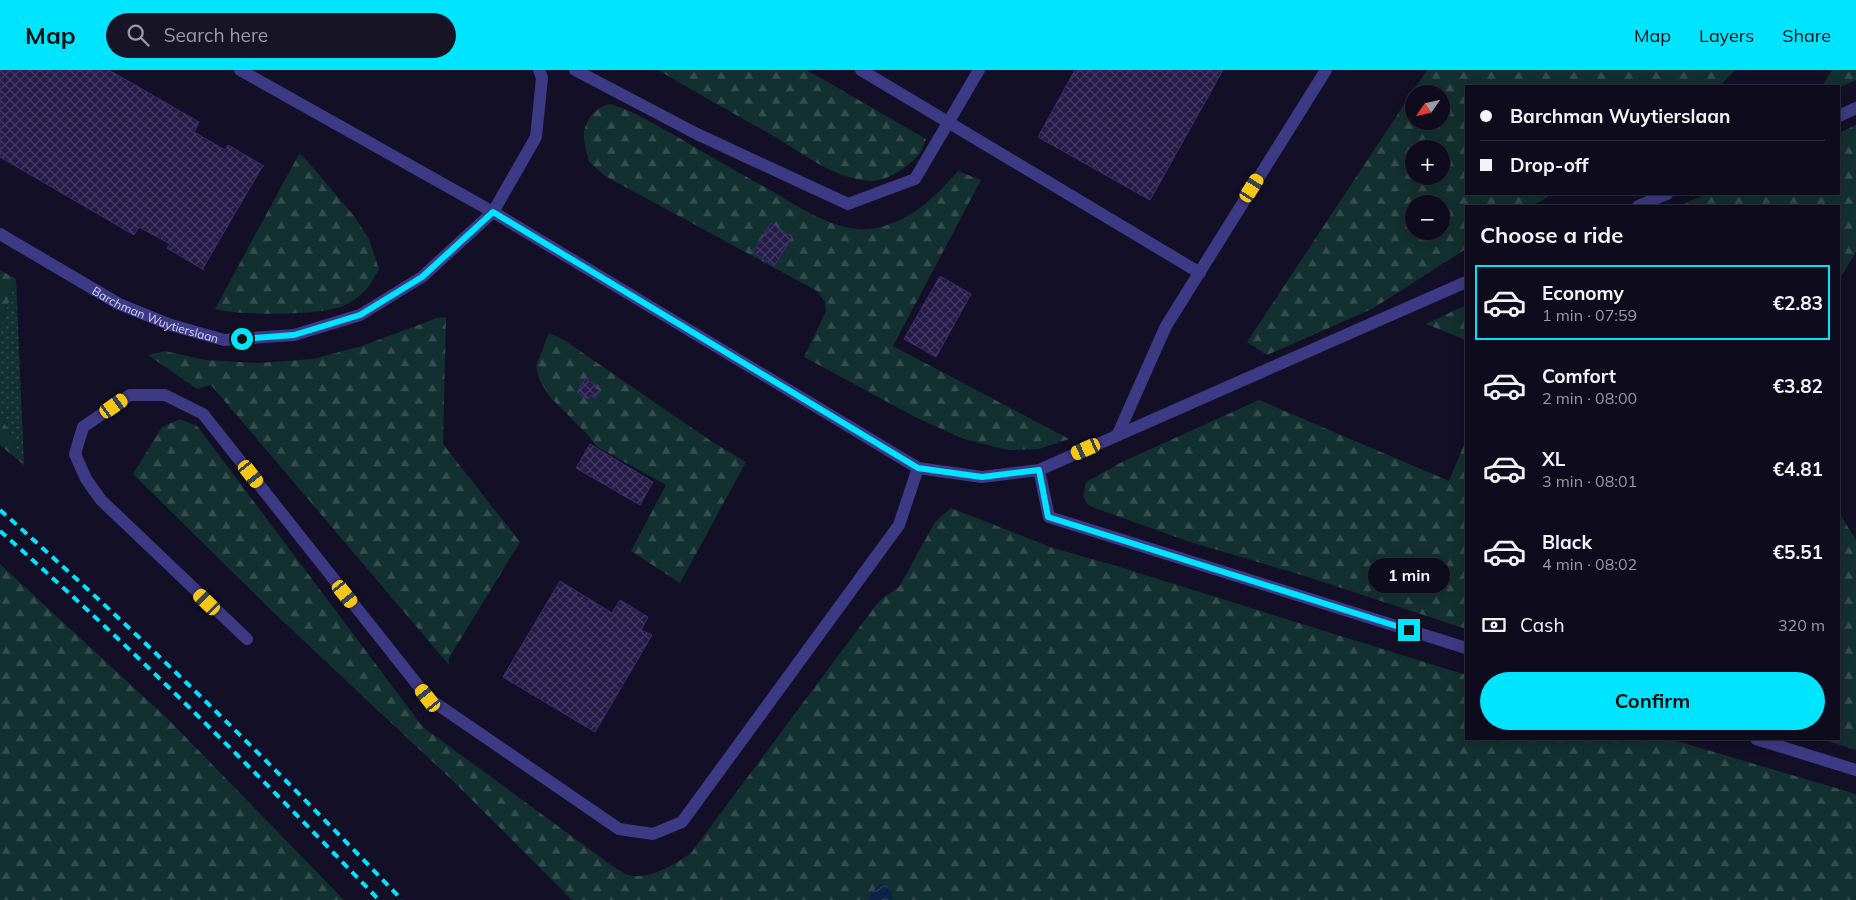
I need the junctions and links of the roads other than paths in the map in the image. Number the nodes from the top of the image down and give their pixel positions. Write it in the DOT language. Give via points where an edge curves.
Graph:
graph roads {
  1 [pos="240,70"];
  2 [pos="575,70"];
  3 [pos="861,70"];
  4 [pos="979,70"];
  5 [pos="1326,70"];
  6 [pos="538,73"];
  7 [pos="1856,108"];
  8 [pos="1840,116"];
  9 [pos="948,123"];
  10 [pos="1665,195"];
  11 [pos="1640,205"];
  12 [pos="493,212"];
  13 [pos="0,234"];
  14 [pos="1200,273"];
  15 [pos="1465,282"];
  16 [pos="1118,434"];
  17 [pos="918,468"];
  18 [pos="1039,470"];
  19 [pos="247,639"];
  20 [pos="1465,648"];
  21 [pos="1759,740"];
  22 [pos="1856,770"];
  1 -- 12 [label="street"];
  2 -- 9 [label="street" via="697,134 848,204 915,179"];
  3 -- 9 [label="street"];
  4 -- 9 [label="street"];
  5 -- 14 [label="street"];
  6 -- 12 [label="street, Barchman Wuytierslaan" via="536,137"];
  7 -- 8 [label="street"];
  9 -- 14 [label="street"];
  10 -- 11 [label="street"];
  12 -- 13 [label="street, Barchman Wuytierslaan" via="422,277 360,315 294,335 224,340 171,325 119,304"];
  12 -- 17 [label="street"];
  14 -- 16 [label="street" via="1166,326"];
  15 -- 16 [label="street"];
  16 -- 18 [label="street"];
  17 -- 18 [label="street" via="982,477"];
  17 -- 19 [label="street" via="899,526 682,822 653,834 620,829 428,698 203,414 165,395 130,395 83,427 76,454 86,479 101,500"];
  18 -- 20 [label="street" via="1048,517"];
  21 -- 22 [label="street"];
}
